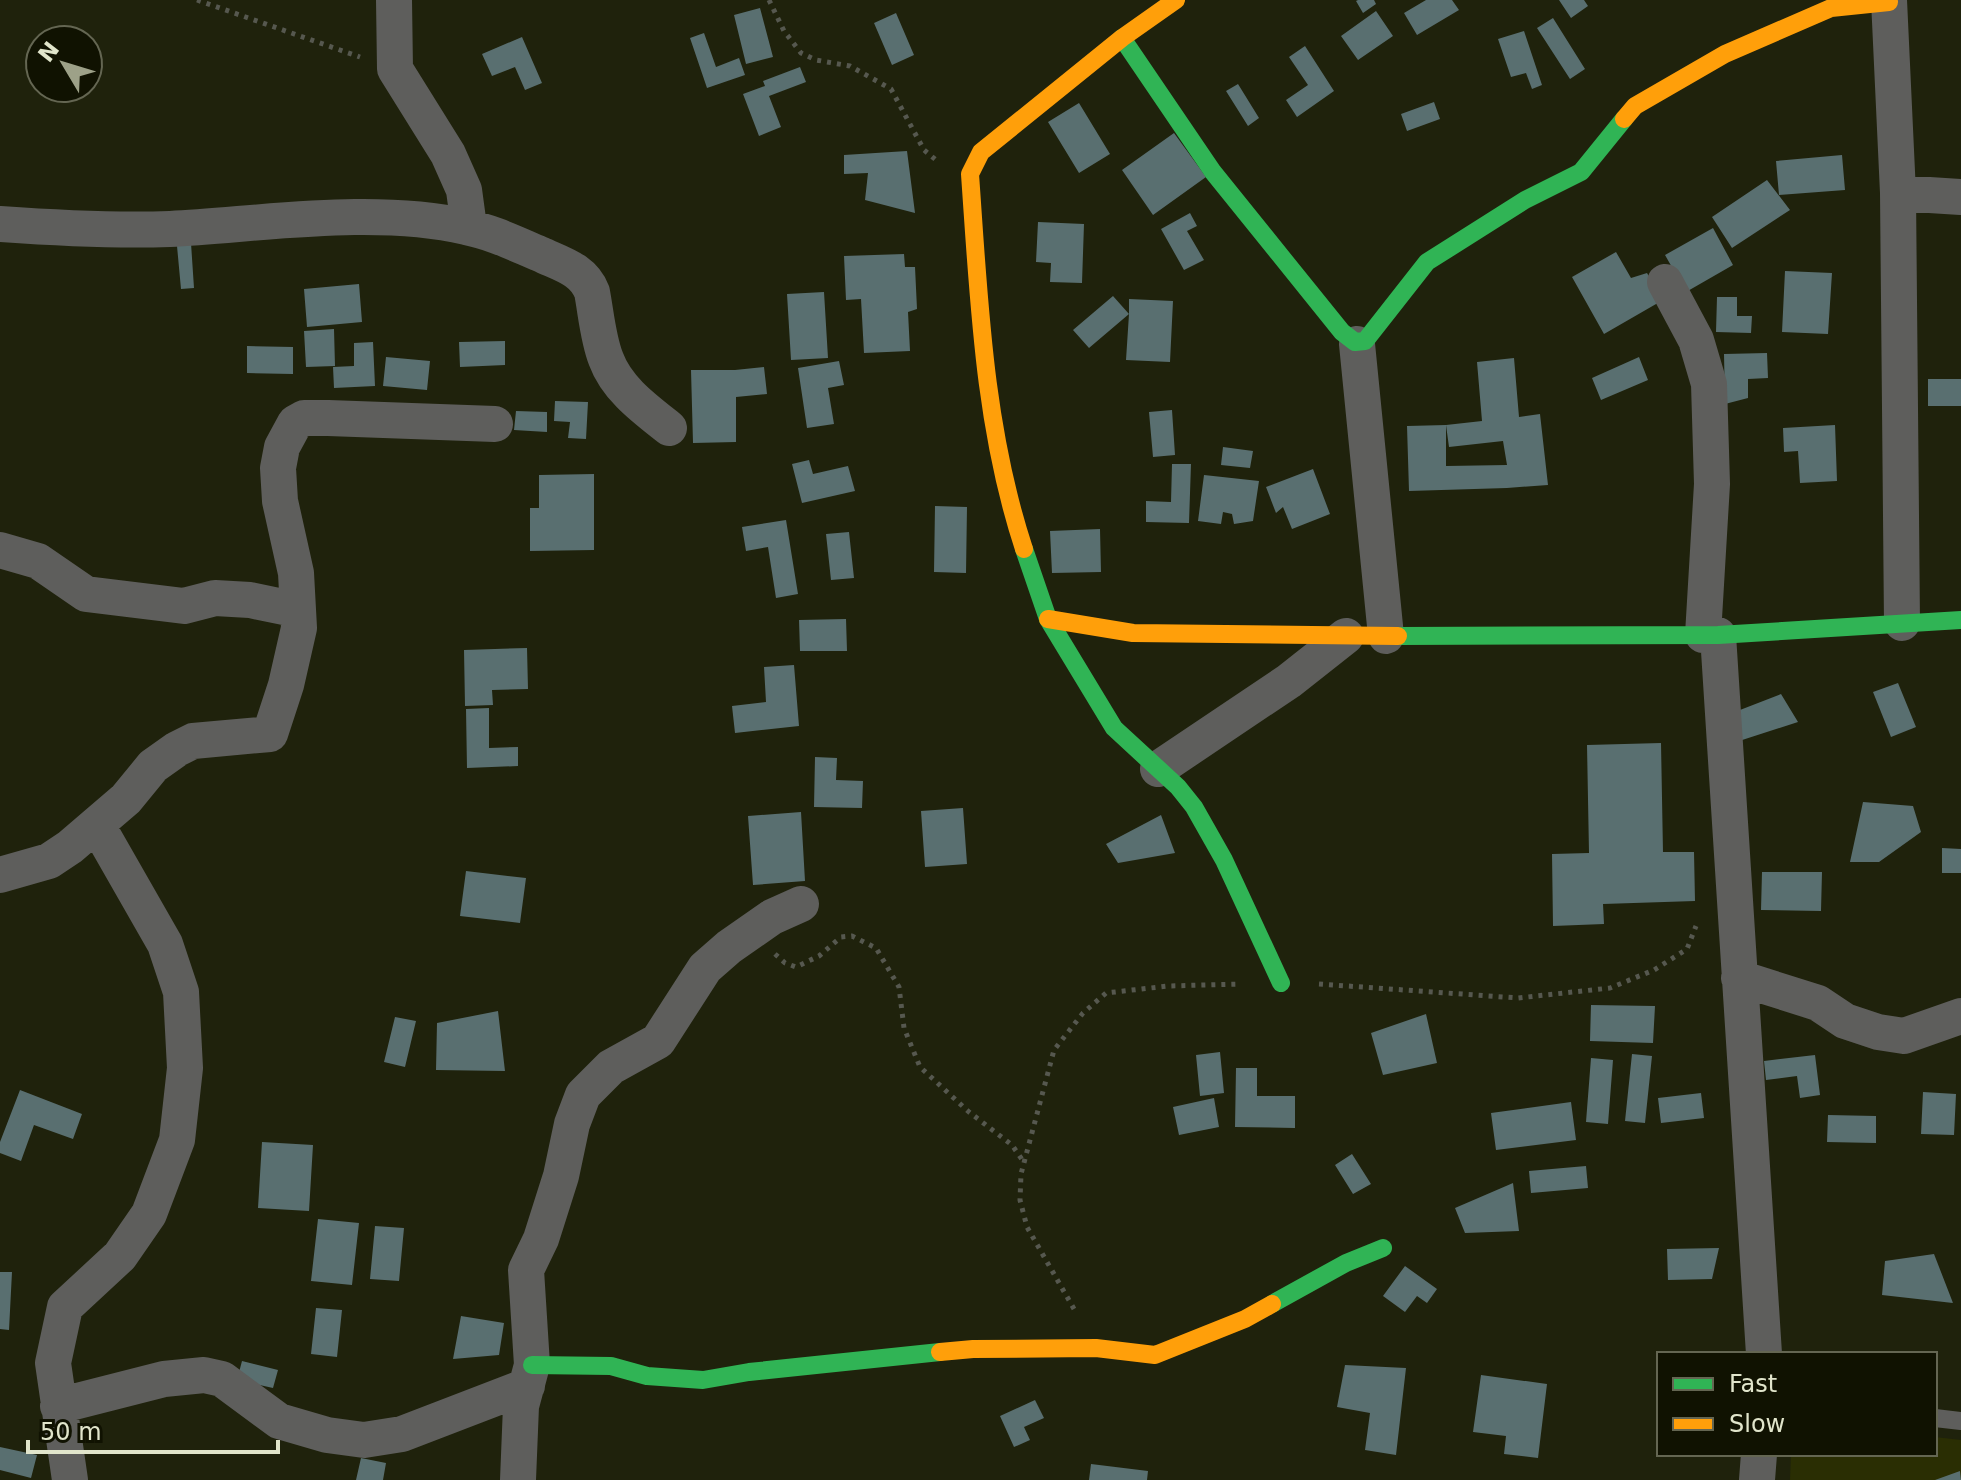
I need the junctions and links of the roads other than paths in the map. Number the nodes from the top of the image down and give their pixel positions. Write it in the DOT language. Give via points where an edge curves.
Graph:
graph roads {
  1 [pos="394,0"];
  2 [pos="1176,0"];
  3 [pos="1889,1"];
  4 [pos="1122,38"];
  5 [pos="1898,193"];
  6 [pos="1961,197"];
  7 [pos="0,224"];
  8 [pos="469,227"];
  9 [pos="1665,282"];
  10 [pos="1357,344"];
  11 [pos="495,424"];
  12 [pos="669,428"];
  13 [pos="0,550"];
  14 [pos="298,610"];
  15 [pos="1048,619"];
  16 [pos="1961,620"];
  17 [pos="1902,623"];
  18 [pos="1710,635"];
  19 [pos="1346,636"];
  20 [pos="1386,636"];
  21 [pos="1158,769"];
  22 [pos="97,825"];
  23 [pos="0,875"];
  24 [pos="801,904"];
  25 [pos="1739,978"];
  26 [pos="1281,983"];
  27 [pos="1961,1016"];
  28 [pos="1383,1248"];
  29 [pos="1764,1352"];
  30 [pos="530,1376"];
  31 [pos="58,1406"];
  32 [pos="1937,1418"];
  33 [pos="1961,1421"];
  34 [pos="1759,1456"];
  35 [pos="70,1480"];
  36 [pos="518,1480"];
  37 [pos="1757,1480"];
  1 -- 8 [label="street" via="395,69 448,154 464,190"];
  2 -- 4 [label="street"];
  3 -- 5 [label="street"];
  3 -- 10 [label="street" via="1831,8 1725,54 1635,106 1581,172 1525,200 1427,262 1365,341"];
  4 -- 10 [label="street" via="1213,172"];
  4 -- 15 [label="street" via="981,152 970,174 993,424 1009,503"];
  5 -- 6 [label="street"];
  5 -- 17 [label="street"];
  7 -- 8 [label="street" via="168,229 331,219 437,221"];
  8 -- 12 [label="street" via="578,271 588,281 605,358 617,381"];
  9 -- 18 [label="street" via="1696,340 1709,384"];
  10 -- 20 [label="street"];
  11 -- 14 [label="street" via="328,418 295,423 278,468"];
  13 -- 14 [label="street" via="38,561 86,594 184,606 215,598 250,600"];
  14 -- 22 [label="street" via="299,628 270,734 193,741 177,749 153,766"];
  15 -- 19 [label="street" via="1133,633"];
  15 -- 21 [label="street" via="1114,728"];
  16 -- 17 [label="street"];
  17 -- 18 [label="street"];
  18 -- 20 [label="street"];
  18 -- 25 [label="street"];
  19 -- 20 [label="street"];
  19 -- 21 [label="street"];
  21 -- 26 [label="street" via="1194,807"];
  22 -- 23 [label="street" via="49,861"];
  22 -- 31 [label="street" via="165,944 181,992 185,1068 177,1140 149,1214 120,1256 65,1307 53,1363"];
  24 -- 30 [label="street" via="772,917 705,968 658,1041 611,1067 583,1095 541,1239 526,1270"];
  25 -- 27 [label="street" via="1818,1003 1845,1021 1878,1032 1904,1036"];
  25 -- 29 [label="street"];
  28 -- 30 [label="street" via="1245,1319 1155,1355 1096,1348 973,1349 703,1380 572,1364"];
  30 -- 31 [label="street" via="402,1434 364,1440 279,1421 222,1379 204,1375 164,1379"];
  30 -- 36 [label="street" via="521,1406"];
  31 -- 35 [label="street"];
  32 -- 33 [label="lane"];
  34 -- 37 [label="street"];
}
